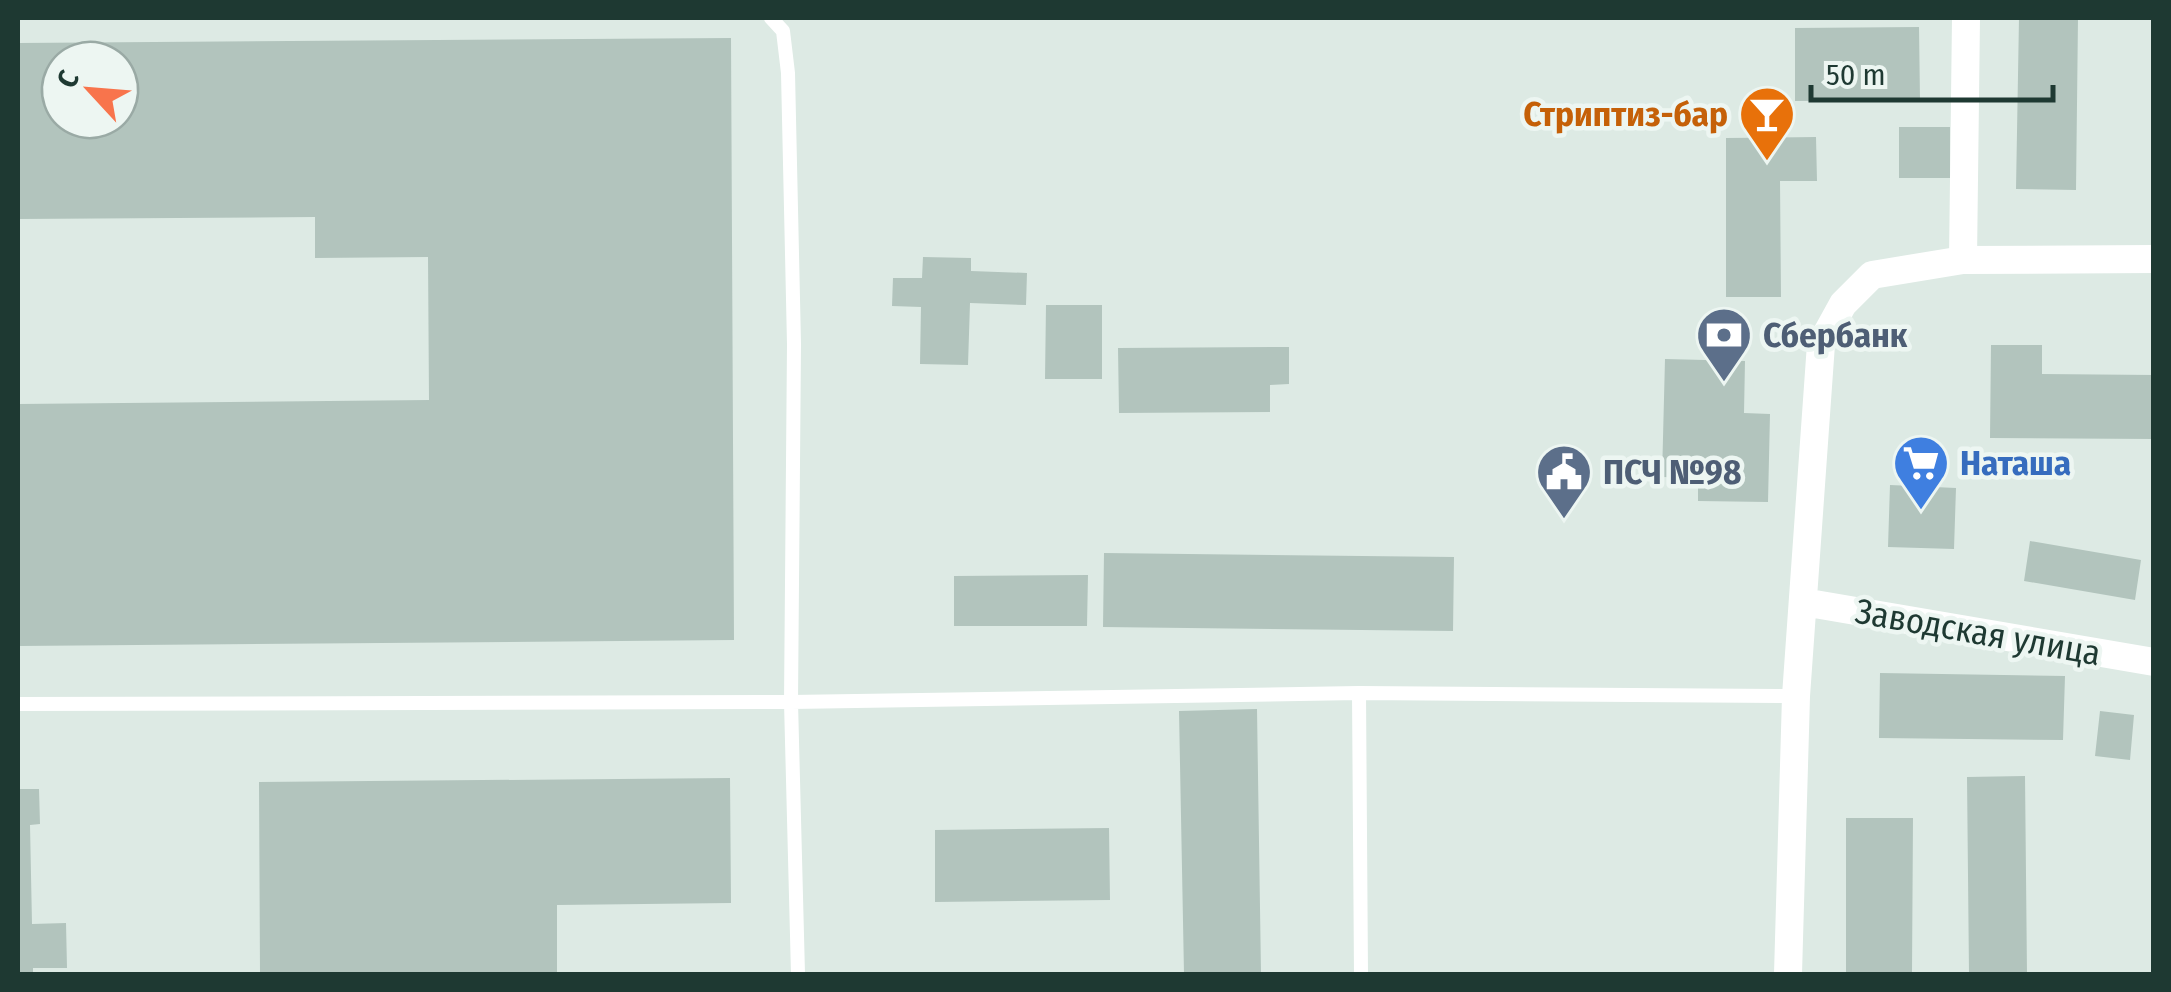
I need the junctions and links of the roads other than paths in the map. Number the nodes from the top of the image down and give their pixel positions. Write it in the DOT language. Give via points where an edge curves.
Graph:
graph roads {
  1 [pos="771,18"];
  2 [pos="1966,18"];
  3 [pos="2154,259"];
  4 [pos="1963,260"];
  5 [pos="1802,602"];
  6 [pos="2154,662"];
  7 [pos="1359,693"];
  8 [pos="1796,696"];
  9 [pos="791,702"];
  10 [pos="18,704"];
  11 [pos="798,974"];
  12 [pos="1361,974"];
  13 [pos="1788,974"];
  1 -- 9 [label="lane" via="783,31 788,73"];
  2 -- 4 [label="street"];
  3 -- 4 [label="street"];
  4 -- 5 [label="street" via="1872,274 1843,304 1821,344"];
  5 -- 6 [label="street, Заводская улица"];
  5 -- 8 [label="street"];
  7 -- 8 [label="lane"];
  7 -- 9 [label="lane"];
  7 -- 12 [label="lane"];
  8 -- 13 [label="street"];
  9 -- 10 [label="lane"];
  9 -- 11 [label="lane"];
}
